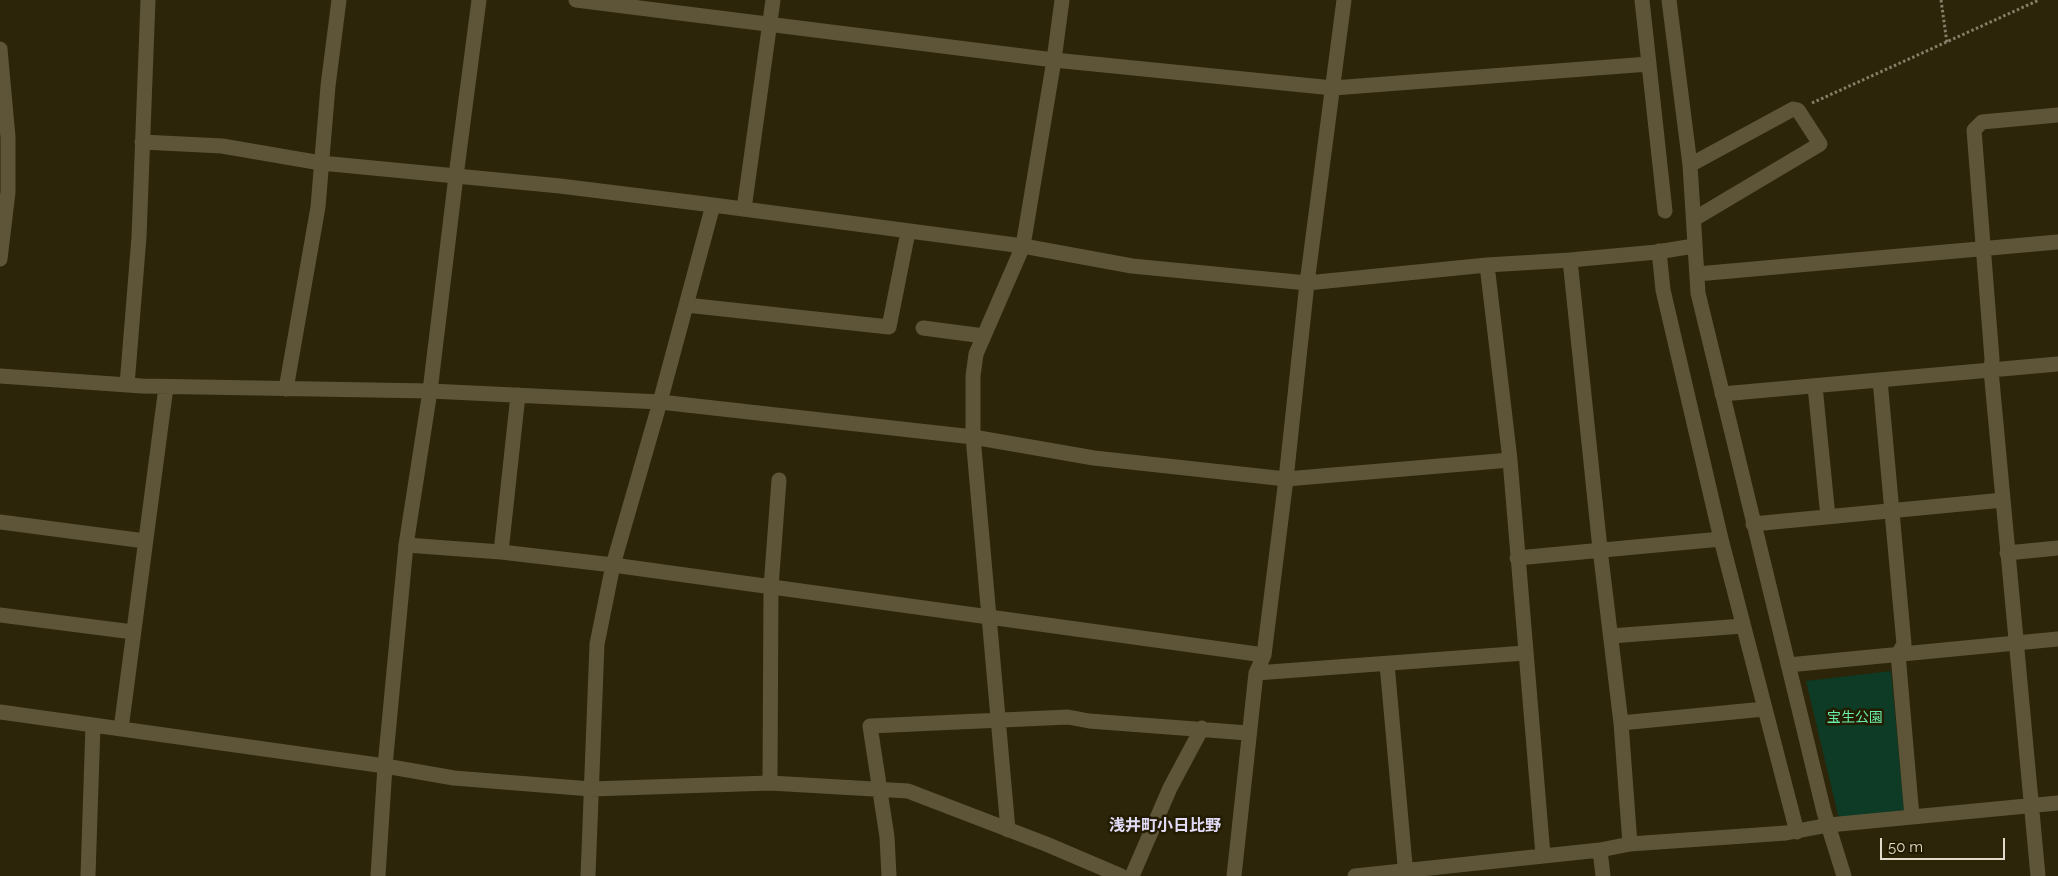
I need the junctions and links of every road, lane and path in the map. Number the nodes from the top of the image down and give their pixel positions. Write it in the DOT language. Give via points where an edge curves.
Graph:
graph roads {
  1 [pos="148,0"];
  2 [pos="339,0"];
  3 [pos="480,0"];
  4 [pos="576,0"];
  5 [pos="773,0"];
  6 [pos="1062,0"];
  7 [pos="1344,0"];
  8 [pos="1642,0"];
  9 [pos="1668,0"];
  10 [pos="1941,0"];
  11 [pos="2039,0"];
  12 [pos="771,24"];
  13 [pos="1947,44"];
  14 [pos="0,49"];
  15 [pos="1054,60"];
  16 [pos="1648,64"];
  17 [pos="1333,88"];
  18 [pos="1798,110"];
  19 [pos="2058,115"];
  20 [pos="142,142"];
  21 [pos="322,163"];
  22 [pos="1690,165"];
  23 [pos="456,176"];
  24 [pos="713,205"];
  25 [pos="744,209"];
  26 [pos="1665,212"];
  27 [pos="1694,219"];
  28 [pos="908,232"];
  29 [pos="2058,242"];
  30 [pos="1023,246"];
  31 [pos="1694,246"];
  32 [pos="1983,249"];
  33 [pos="1659,251"];
  34 [pos="0,259"];
  35 [pos="1570,260"];
  36 [pos="1487,265"];
  37 [pos="1697,274"];
  38 [pos="1307,282"];
  39 [pos="686,305"];
  40 [pos="924,328"];
  41 [pos="984,336"];
  42 [pos="2058,364"];
  43 [pos="1991,370"];
  44 [pos="0,376"];
  45 [pos="1880,380"];
  46 [pos="127,385"];
  47 [pos="1815,386"];
  48 [pos="166,387"];
  49 [pos="286,389"];
  50 [pos="430,391"];
  51 [pos="1722,394"];
  52 [pos="518,395"];
  53 [pos="660,402"];
  54 [pos="972,437"];
  55 [pos="1510,460"];
  56 [pos="779,480"];
  57 [pos="1286,480"];
  58 [pos="2003,500"];
  59 [pos="1892,511"];
  60 [pos="1828,517"];
  61 [pos="0,522"];
  62 [pos="1753,524"];
  63 [pos="1721,539"];
  64 [pos="145,541"];
  65 [pos="406,545"];
  66 [pos="2058,548"];
  67 [pos="1600,549"];
  68 [pos="501,552"];
  69 [pos="2007,553"];
  70 [pos="1518,558"];
  71 [pos="612,565"];
  72 [pos="771,587"];
  73 [pos="0,615"];
  74 [pos="990,618"];
  75 [pos="1743,626"];
  76 [pos="133,632"];
  77 [pos="1611,636"];
  78 [pos="2058,639"];
  79 [pos="2016,643"];
  80 [pos="1525,653"];
  81 [pos="1898,654"];
  82 [pos="1264,655"];
  83 [pos="1387,664"];
  84 [pos="1788,665"];
  85 [pos="1256,673"];
  86 [pos="1764,709"];
  87 [pos="0,712"];
  88 [pos="999,719"];
  89 [pos="1621,723"];
  90 [pos="93,725"];
  91 [pos="1202,728"];
  92 [pos="120,729"];
  93 [pos="1248,733"];
  94 [pos="385,766"];
  95 [pos="770,783"];
  96 [pos="591,789"];
  97 [pos="879,789"];
  98 [pos="2058,803"];
  99 [pos="2031,806"];
  100 [pos="1912,817"];
  101 [pos="1829,825"];
  102 [pos="1008,830"];
  103 [pos="1797,832"];
  104 [pos="1630,844"];
  105 [pos="1600,850"];
  106 [pos="1543,855"];
  107 [pos="1406,873"];
  108 [pos="88,876"];
  109 [pos="378,876"];
  110 [pos="588,876"];
  111 [pos="889,876"];
  112 [pos="1121,876"];
  113 [pos="1132,876"];
  114 [pos="1234,876"];
  115 [pos="1355,876"];
  116 [pos="1603,876"];
  117 [pos="1844,876"];
  118 [pos="2038,876"];
  1 -- 20 [label="street"];
  2 -- 21 [label="street"];
  3 -- 23 [label="street"];
  4 -- 12 [label="street"];
  5 -- 12 [label="street"];
  6 -- 15 [label="street"];
  7 -- 17 [label="street"];
  8 -- 16 [label="street"];
  9 -- 22 [label="street"];
  10 -- 13 [label="path"];
  11 -- 13 [label="path"];
  12 -- 15 [label="street"];
  12 -- 25 [label="street"];
  13 -- 18 [label="path"];
  14 -- 34 [label="street" via="8,137 8,192"];
  15 -- 17 [label="street"];
  15 -- 30 [label="street"];
  16 -- 17 [label="street"];
  16 -- 26 [label="street"];
  17 -- 38 [label="street"];
  18 -- 22 [label="street" via="1793,109"];
  18 -- 27 [label="street" via="1820,144"];
  19 -- 32 [label="street" via="1982,122 1974,130"];
  20 -- 21 [label="street" via="222,146"];
  20 -- 46 [label="street" via="140,237"];
  21 -- 23 [label="street"];
  21 -- 49 [label="street" via="318,207"];
  22 -- 27 [label="street"];
  23 -- 24 [label="street"];
  23 -- 50 [label="street"];
  24 -- 25 [label="street"];
  24 -- 39 [label="street"];
  25 -- 28 [label="street"];
  27 -- 31 [label="street"];
  28 -- 30 [label="street"];
  28 -- 39 [label="street" via="889,327"];
  29 -- 32 [label="street"];
  30 -- 38 [label="street" via="1132,266"];
  30 -- 41 [label="street"];
  31 -- 33 [label="street"];
  31 -- 37 [label="street"];
  32 -- 37 [label="street"];
  32 -- 43 [label="street"];
  33 -- 35 [label="street"];
  33 -- 63 [label="street" via="1663,290"];
  35 -- 36 [label="street"];
  35 -- 67 [label="street"];
  36 -- 38 [label="street"];
  36 -- 55 [label="street"];
  37 -- 51 [label="street" via="1698,293"];
  38 -- 57 [label="street"];
  39 -- 53 [label="street"];
  40 -- 41 [label="street"];
  41 -- 54 [label="street" via="974,369"];
  42 -- 43 [label="street"];
  43 -- 45 [label="street"];
  43 -- 58 [label="street"];
  44 -- 46 [label="street"];
  45 -- 47 [label="street"];
  45 -- 59 [label="street"];
  46 -- 48 [label="street"];
  47 -- 51 [label="street"];
  47 -- 60 [label="street"];
  48 -- 49 [label="street"];
  48 -- 64 [label="street"];
  49 -- 50 [label="street"];
  50 -- 52 [label="street"];
  50 -- 65 [label="street"];
  51 -- 62 [label="street"];
  52 -- 53 [label="street"];
  52 -- 68 [label="street"];
  53 -- 54 [label="street"];
  53 -- 71 [label="street"];
  54 -- 57 [label="street" via="1094,458"];
  54 -- 74 [label="street"];
  55 -- 57 [label="street"];
  55 -- 70 [label="street"];
  56 -- 72 [label="street"];
  57 -- 82 [label="street"];
  58 -- 59 [label="street"];
  58 -- 69 [label="street"];
  59 -- 60 [label="street"];
  59 -- 81 [label="street" via="1904,644"];
  60 -- 62 [label="street"];
  61 -- 64 [label="street"];
  62 -- 84 [label="street"];
  63 -- 67 [label="street"];
  63 -- 75 [label="street"];
  64 -- 76 [label="street"];
  65 -- 68 [label="street"];
  65 -- 94 [label="street"];
  66 -- 69 [label="street"];
  67 -- 70 [label="street"];
  67 -- 77 [label="street"];
  68 -- 71 [label="street"];
  69 -- 79 [label="street"];
  70 -- 80 [label="street"];
  71 -- 72 [label="street"];
  71 -- 96 [label="street" via="598,644"];
  72 -- 74 [label="street"];
  72 -- 95 [label="street"];
  73 -- 76 [label="street"];
  74 -- 82 [label="street"];
  74 -- 88 [label="street"];
  75 -- 77 [label="street"];
  75 -- 86 [label="street"];
  76 -- 92 [label="street"];
  77 -- 89 [label="street"];
  78 -- 79 [label="street"];
  79 -- 81 [label="street"];
  79 -- 99 [label="street"];
  80 -- 83 [label="street"];
  80 -- 106 [label="street"];
  81 -- 84 [label="street"];
  81 -- 100 [label="street"];
  82 -- 85 [label="street"];
  83 -- 85 [label="street"];
  83 -- 107 [label="street"];
  84 -- 101 [label="street"];
  85 -- 93 [label="street"];
  86 -- 89 [label="street"];
  86 -- 103 [label="street"];
  87 -- 90 [label="street"];
  88 -- 91 [label="street" via="1068,718"];
  88 -- 97 [label="street" via="870,726"];
  88 -- 102 [label="street"];
  89 -- 104 [label="street"];
  90 -- 92 [label="street"];
  90 -- 108 [label="street"];
  91 -- 93 [label="street"];
  91 -- 113 [label="street" via="1170,788"];
  92 -- 94 [label="street"];
  93 -- 114 [label="street"];
  94 -- 96 [label="street" via="454,778"];
  94 -- 109 [label="street"];
  95 -- 96 [label="street"];
  95 -- 97 [label="street"];
  96 -- 110 [label="street"];
  97 -- 102 [label="street" via="908,791"];
  97 -- 111 [label="street"];
  98 -- 99 [label="street"];
  99 -- 100 [label="street"];
  99 -- 118 [label="street"];
  100 -- 101 [label="street"];
  101 -- 103 [label="street"];
  101 -- 117 [label="street"];
  102 -- 112 [label="street"];
  103 -- 104 [label="street"];
  104 -- 105 [label="street"];
  105 -- 106 [label="street"];
  105 -- 116 [label="street"];
  106 -- 107 [label="street"];
  107 -- 115 [label="street"];
}
